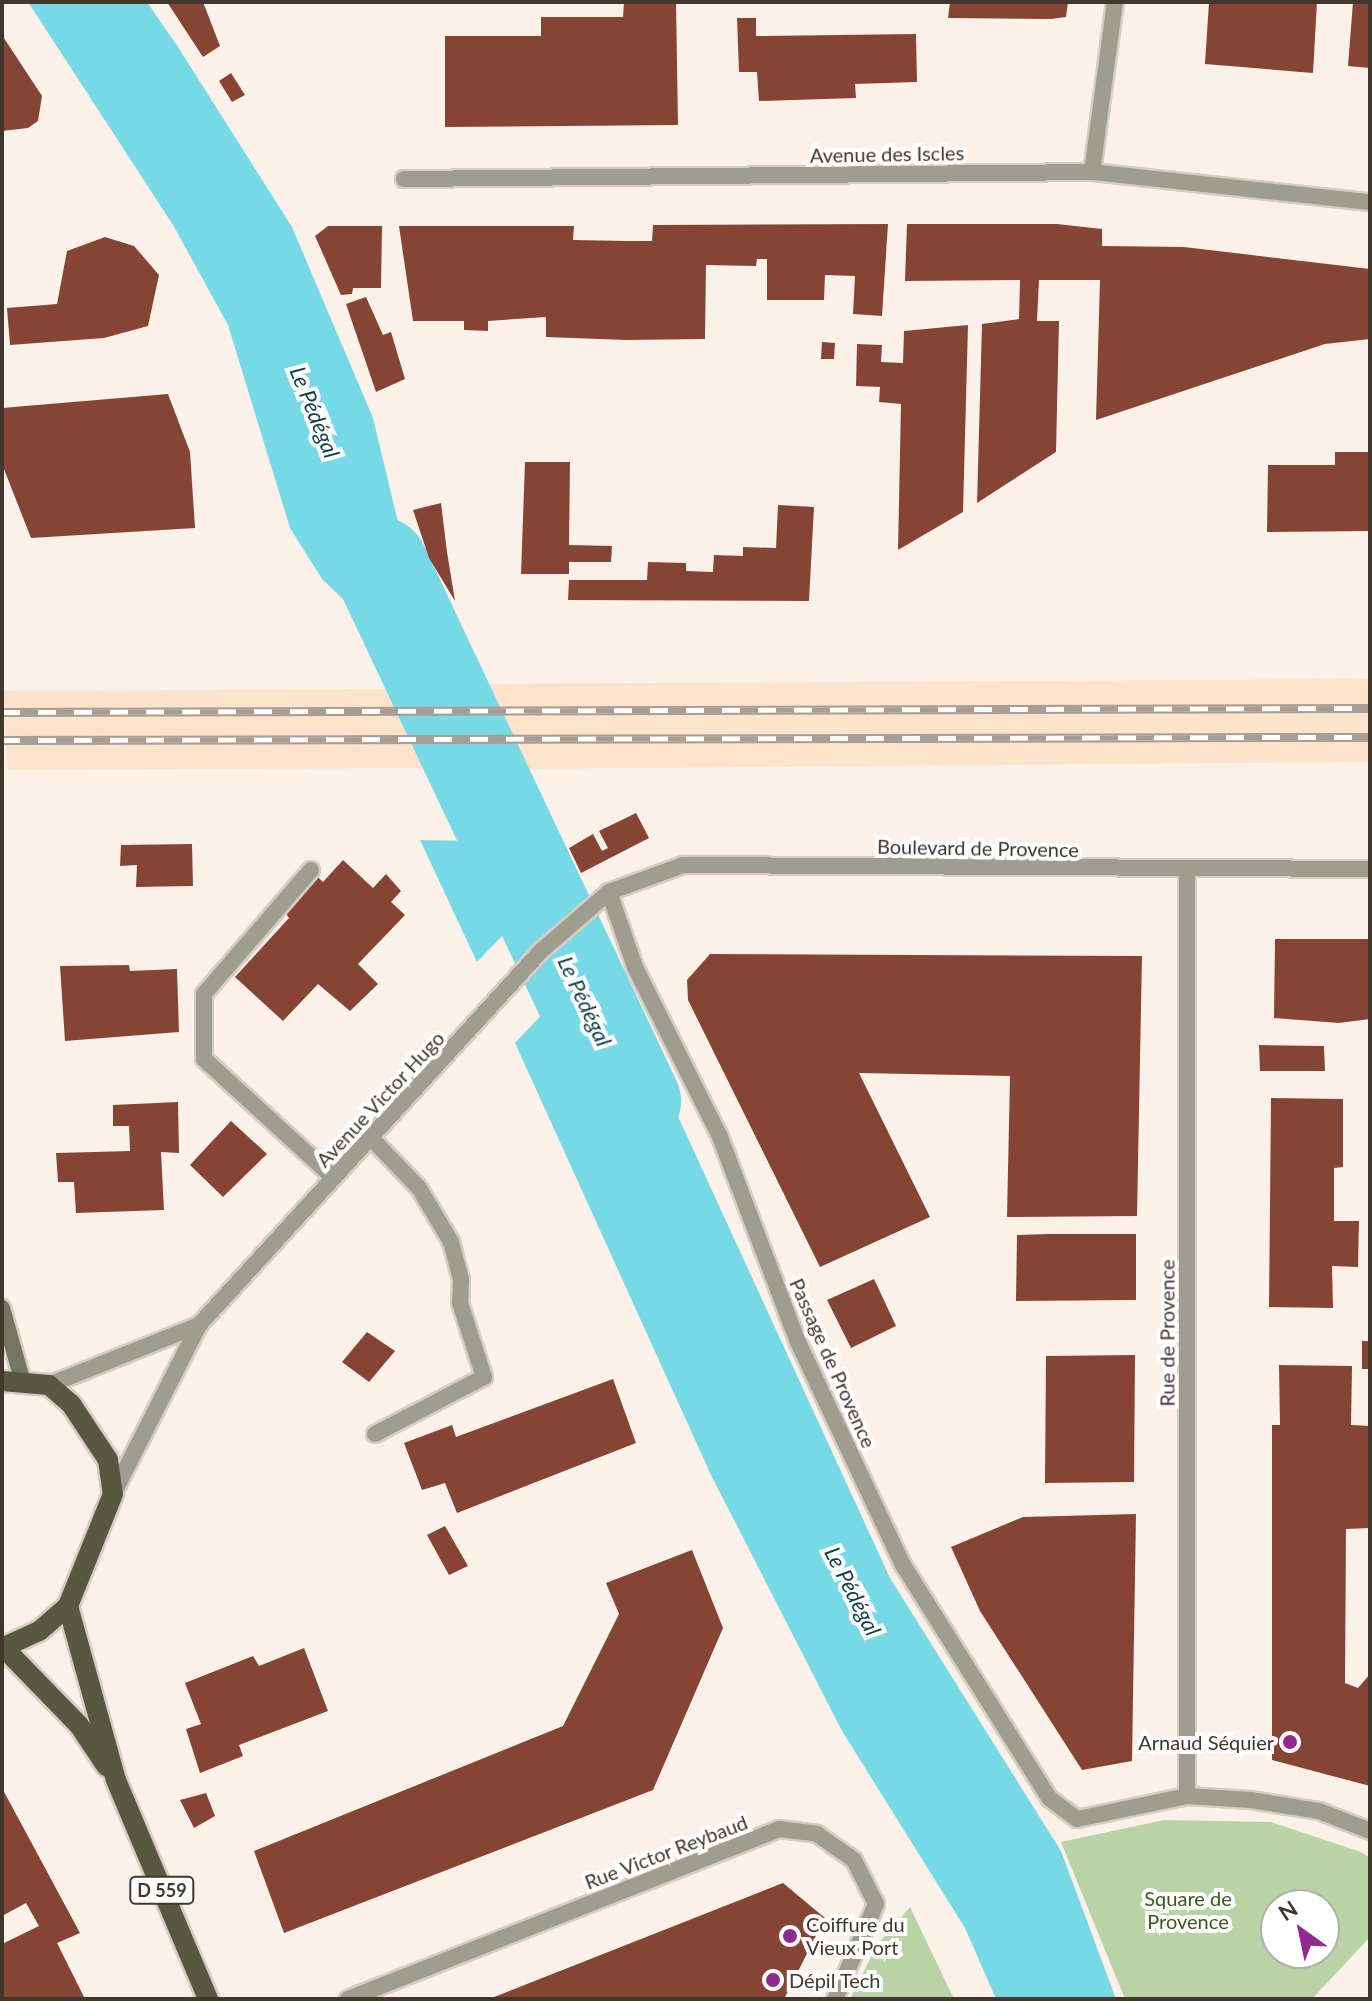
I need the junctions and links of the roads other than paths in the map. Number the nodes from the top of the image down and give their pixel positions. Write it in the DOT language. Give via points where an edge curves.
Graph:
graph roads {
  1 [pos="1115,2"];
  2 [pos="1092,172"];
  3 [pos="404,179"];
  4 [pos="1370,202"];
  5 [pos="1370,869"];
  6 [pos="311,870"];
  7 [pos="1187,870"];
  8 [pos="609,892"];
  9 [pos="593,902"];
  10 [pos="371,1138"];
  11 [pos="334,1178"];
  12 [pos="2,1308"];
  13 [pos="199,1325"];
  14 [pos="12,1380"];
  15 [pos="49,1385"];
  16 [pos="375,1434"];
  17 [pos="113,1494"];
  18 [pos="68,1606"];
  19 [pos="3,1648"];
  20 [pos="116,1780"];
  21 [pos="1187,1796"];
  22 [pos="1370,1831"];
  23 [pos="208,1999"];
  24 [pos="348,1999"];
  25 [pos="835,1999"];
  1 -- 2 [label="street"];
  2 -- 3 [label="street, Avenue des Iscles"];
  2 -- 4 [label="street, Avenue des Iscles"];
  5 -- 7 [label="street, Boulevard de Provence"];
  6 -- 11 [label="street" via="204,994 204,1059"];
  7 -- 8 [label="street, Boulevard de Provence" via="683,865"];
  7 -- 21 [label="street, Rue de Provence"];
  8 -- 9 [label="street, Boulevard de Provence"];
  8 -- 21 [label="street, Passage de Provence" via="635,967 720,1137 798,1342 903,1565 1049,1798 1077,1819"];
  9 -- 10 [label="street, Avenue Victor Hugo"];
  10 -- 11 [label="street, Avenue Victor Hugo"];
  10 -- 16 [label="street" via="419,1188 451,1242 461,1280 460,1303 484,1377"];
  11 -- 13 [label="street, Avenue Victor Hugo"];
  12 -- 14 [label="main road"];
  13 -- 15 [label="street, Avenue Victor Hugo"];
  13 -- 17 [label="street, Avenue Victor Hugo"];
  14 -- 15 [label="main road"];
  15 -- 17 [label="main road" via="92,1431 108,1460"];
  17 -- 18 [label="main road"];
  18 -- 19 [label="main road" via="58,1618"];
  18 -- 20 [label="main road, D 559"];
  19 -- 20 [label="main road, D 559" via="79,1725"];
  20 -- 23 [label="main road, D 559"];
  21 -- 22 [label="street" via="1319,1811"];
  24 -- 25 [label="street, Rue Victor Reybaud" via="779,1829 817,1834 854,1860 876,1904"];
}
